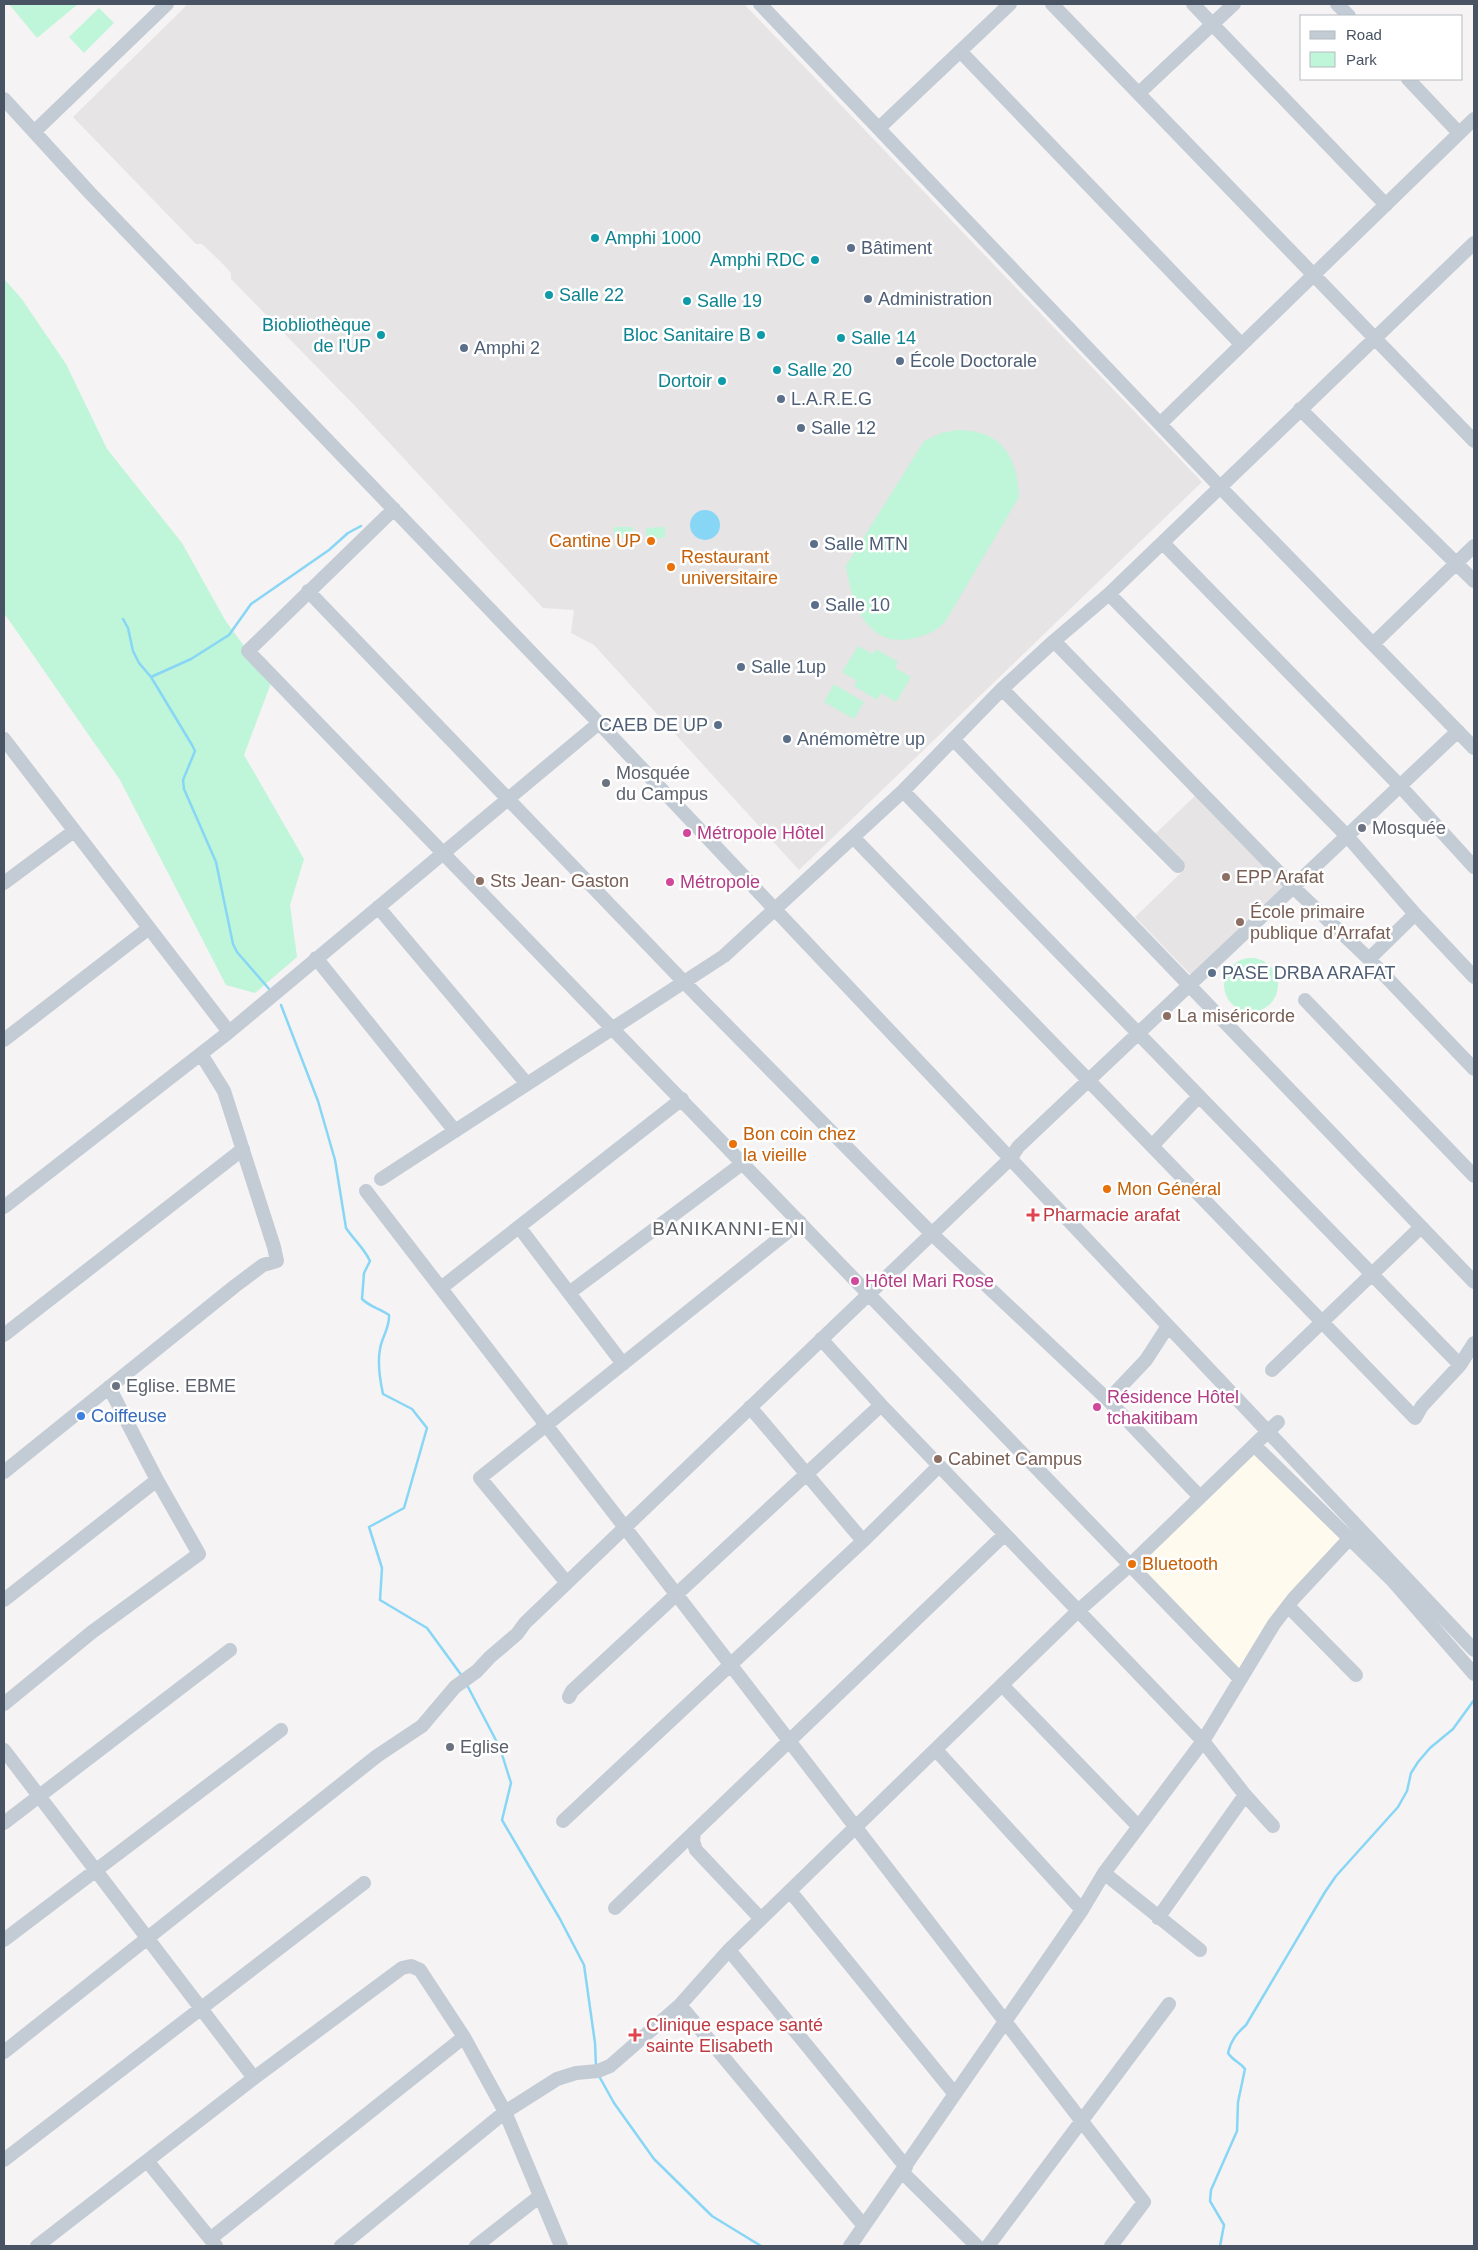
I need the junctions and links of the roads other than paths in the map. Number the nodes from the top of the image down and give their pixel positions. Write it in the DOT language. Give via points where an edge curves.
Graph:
graph roads {
  1 [pos="167,4"];
  2 [pos="760,4"];
  3 [pos="1010,4"];
  4 [pos="1052,4"];
  5 [pos="1193,4"];
  6 [pos="1234,4"];
  7 [pos="1337,4"];
  8 [pos="1348,15"];
  9 [pos="1212,24"];
  10 [pos="960,51"];
  11 [pos="1409,80"];
  12 [pos="1139,93"];
  13 [pos="4,99"];
  14 [pos="1474,118"];
  15 [pos="879,128"];
  16 [pos="34,132"];
  17 [pos="1459,133"];
  18 [pos="1386,205"];
  19 [pos="1474,243"];
  20 [pos="1314,274"];
  21 [pos="1375,338"];
  22 [pos="1241,344"];
  23 [pos="1300,409"];
  24 [pos="1160,424"];
  25 [pos="1474,441"];
  26 [pos="1220,487"];
  27 [pos="394,509"];
  28 [pos="1162,543"];
  29 [pos="1474,546"];
  30 [pos="1456,564"];
  31 [pos="1474,582"];
  32 [pos="308,591"];
  33 [pos="1109,594"];
  34 [pos="1054,641"];
  35 [pos="1373,644"];
  36 [pos="1002,689"];
  37 [pos="599,722"];
  38 [pos="1458,731"];
  39 [pos="4,739"];
  40 [pos="953,739"];
  41 [pos="1474,748"];
  42 [pos="1401,787"];
  43 [pos="903,791"];
  44 [pos="508,799"];
  45 [pos="74,831"];
  46 [pos="853,837"];
  47 [pos="1348,837"];
  48 [pos="444,852"];
  49 [pos="1178,866"];
  50 [pos="1474,867"];
  51 [pos="4,883"];
  52 [pos="1293,887"];
  53 [pos="378,907"];
  54 [pos="776,910"];
  55 [pos="1415,914"];
  56 [pos="149,928"];
  57 [pos="316,958"];
  58 [pos="1369,958"];
  59 [pos="1474,977"];
  60 [pos="684,982"];
  61 [pos="1189,985"];
  62 [pos="1305,1000"];
  63 [pos="613,1028"];
  64 [pos="229,1032"];
  65 [pos="1138,1033"];
  66 [pos="4,1040"];
  67 [pos="201,1054"];
  68 [pos="1474,1069"];
  69 [pos="1089,1080"];
  70 [pos="527,1084"];
  71 [pos="1199,1096"];
  72 [pos="682,1099"];
  73 [pos="455,1131"];
  74 [pos="1152,1146"];
  75 [pos="243,1149"];
  76 [pos="1011,1158"];
  77 [pos="743,1163"];
  78 [pos="1474,1176"];
  79 [pos="381,1179"];
  80 [pos="366,1191"];
  81 [pos="4,1207"];
  82 [pos="800,1222"];
  83 [pos="519,1227"];
  84 [pos="1422,1227"];
  85 [pos="932,1234"];
  86 [pos="1372,1274"];
  87 [pos="1474,1282"];
  88 [pos="441,1288"];
  89 [pos="569,1293"];
  90 [pos="869,1294"];
  91 [pos="1322,1322"];
  92 [pos="1168,1326"];
  93 [pos="4,1335"];
  94 [pos="821,1339"];
  95 [pos="1474,1343"];
  96 [pos="623,1364"];
  97 [pos="1460,1365"];
  98 [pos="1272,1370"];
  99 [pos="109,1387"];
  100 [pos="1108,1400"];
  101 [pos="881,1405"];
  102 [pos="750,1408"];
  103 [pos="547,1425"];
  104 [pos="1273,1427"];
  105 [pos="1254,1445"];
  106 [pos="939,1466"];
  107 [pos="4,1472"];
  108 [pos="806,1474"];
  109 [pos="157,1480"];
  110 [pos="1200,1497"];
  111 [pos="625,1527"];
  112 [pos="1004,1535"];
  113 [pos="1348,1539"];
  114 [pos="863,1541"];
  115 [pos="1130,1564"];
  116 [pos="566,1583"];
  117 [pos="676,1594"];
  118 [pos="4,1600"];
  119 [pos="1288,1606"];
  120 [pos="1079,1610"];
  121 [pos="230,1650"];
  122 [pos="1474,1650"];
  123 [pos="731,1664"];
  124 [pos="1474,1674"];
  125 [pos="1356,1675"];
  126 [pos="1240,1679"];
  127 [pos="1003,1686"];
  128 [pos="569,1697"];
  129 [pos="4,1704"];
  130 [pos="281,1730"];
  131 [pos="790,1741"];
  132 [pos="1203,1741"];
  133 [pos="4,1750"];
  134 [pos="936,1750"];
  135 [pos="1245,1795"];
  136 [pos="39,1796"];
  137 [pos="564,1821"];
  138 [pos="4,1823"];
  139 [pos="1138,1826"];
  140 [pos="1274,1826"];
  141 [pos="856,1828"];
  142 [pos="694,1832"];
  143 [pos="95,1869"];
  144 [pos="1104,1873"];
  145 [pos="364,1883"];
  146 [pos="790,1891"];
  147 [pos="614,1908"];
  148 [pos="1082,1910"];
  149 [pos="1158,1918"];
  150 [pos="761,1919"];
  151 [pos="148,1939"];
  152 [pos="4,1940"];
  153 [pos="729,1950"];
  154 [pos="1200,1950"];
  155 [pos="1169,2004"];
  156 [pos="680,2005"];
  157 [pos="200,2008"];
  158 [pos="1005,2021"];
  159 [pos="464,2037"];
  160 [pos="4,2052"];
  161 [pos="254,2078"];
  162 [pos="954,2093"];
  163 [pos="505,2112"];
  164 [pos="1081,2121"];
  165 [pos="4,2160"];
  166 [pos="148,2162"];
  167 [pos="904,2169"];
  168 [pos="540,2196"];
  169 [pos="864,2226"];
  170 [pos="213,2243"];
  171 [pos="38,2246"];
  172 [pos="341,2246"];
  173 [pos="476,2246"];
  174 [pos="562,2246"];
  175 [pos="850,2246"];
  176 [pos="977,2246"];
  177 [pos="988,2246"];
  178 [pos="1111,2246"];
  1 -- 16 [label="street"];
  2 -- 15 [label="street"];
  3 -- 10 [label="street"];
  4 -- 12 [label="street"];
  5 -- 9 [label="street"];
  6 -- 9 [label="street"];
  7 -- 8 [label="street"];
  9 -- 12 [label="street"];
  9 -- 18 [label="street"];
  10 -- 15 [label="street"];
  10 -- 22 [label="street"];
  11 -- 17 [label="street"];
  12 -- 20 [label="street"];
  13 -- 16 [label="street"];
  14 -- 17 [label="street"];
  15 -- 24 [label="street"];
  16 -- 27 [label="street"];
  17 -- 18 [label="street"];
  18 -- 20 [label="street"];
  19 -- 21 [label="street"];
  20 -- 21 [label="street"];
  20 -- 22 [label="street"];
  21 -- 23 [label="street"];
  21 -- 25 [label="street"];
  22 -- 24 [label="street"];
  23 -- 26 [label="street"];
  23 -- 30 [label="street"];
  24 -- 26 [label="street"];
  26 -- 28 [label="street"];
  26 -- 35 [label="street"];
  27 -- 32 [label="street"];
  27 -- 37 [label="street"];
  28 -- 33 [label="street"];
  28 -- 42 [label="street"];
  29 -- 30 [label="street"];
  30 -- 31 [label="street"];
  30 -- 35 [label="street"];
  32 -- 44 [label="street"];
  32 -- 48 [label="street" via="248,651"];
  33 -- 34 [label="street"];
  33 -- 47 [label="street"];
  34 -- 36 [label="street"];
  34 -- 52 [label="street"];
  35 -- 38 [label="street"];
  36 -- 40 [label="street"];
  36 -- 49 [label="street"];
  37 -- 44 [label="street"];
  37 -- 54 [label="street"];
  38 -- 41 [label="street"];
  38 -- 42 [label="street"];
  39 -- 45 [label="street"];
  40 -- 43 [label="street"];
  40 -- 61 [label="street"];
  42 -- 47 [label="street"];
  42 -- 50 [label="street"];
  43 -- 46 [label="street"];
  43 -- 65 [label="street"];
  44 -- 48 [label="street"];
  44 -- 60 [label="street"];
  45 -- 51 [label="street"];
  45 -- 56 [label="street"];
  46 -- 54 [label="street"];
  46 -- 69 [label="street"];
  47 -- 52 [label="street"];
  47 -- 55 [label="street"];
  48 -- 53 [label="street"];
  48 -- 63 [label="street"];
  52 -- 58 [label="street"];
  52 -- 61 [label="street"];
  53 -- 57 [label="street"];
  53 -- 70 [label="street"];
  54 -- 60 [label="street" via="724,956"];
  54 -- 76 [label="street"];
  55 -- 58 [label="street"];
  55 -- 59 [label="street"];
  56 -- 64 [label="street"];
  56 -- 66 [label="street"];
  57 -- 64 [label="street"];
  57 -- 73 [label="street"];
  58 -- 68 [label="street"];
  60 -- 63 [label="street"];
  60 -- 85 [label="street"];
  61 -- 65 [label="street"];
  61 -- 84 [label="street"];
  62 -- 78 [label="street"];
  63 -- 70 [label="street"];
  63 -- 72 [label="street"];
  64 -- 67 [label="street"];
  65 -- 69 [label="street"];
  65 -- 71 [label="street"];
  67 -- 75 [label="street" via="224,1091"];
  67 -- 81 [label="street"];
  69 -- 74 [label="street"];
  69 -- 76 [label="street" via="1018,1147"];
  70 -- 73 [label="street"];
  71 -- 74 [label="street"];
  71 -- 86 [label="street"];
  72 -- 77 [label="street"];
  72 -- 83 [label="street"];
  73 -- 79 [label="street"];
  74 -- 91 [label="street"];
  75 -- 93 [label="street"];
  75 -- 99 [label="street" via="277,1261 263,1265"];
  76 -- 85 [label="street"];
  76 -- 92 [label="street"];
  77 -- 82 [label="street"];
  77 -- 89 [label="street"];
  80 -- 88 [label="street"];
  82 -- 90 [label="street"];
  82 -- 96 [label="street"];
  83 -- 88 [label="street"];
  83 -- 89 [label="street"];
  84 -- 86 [label="street"];
  84 -- 87 [label="street"];
  85 -- 90 [label="street"];
  85 -- 100 [label="street"];
  86 -- 91 [label="street"];
  86 -- 97 [label="street"];
  88 -- 103 [label="street"];
  89 -- 96 [label="street"];
  90 -- 94 [label="street"];
  90 -- 115 [label="street"];
  91 -- 97 [label="street" via="1414,1418"];
  91 -- 98 [label="street"];
  92 -- 100 [label="street" via="1146,1360"];
  92 -- 104 [label="street"];
  94 -- 101 [label="street"];
  94 -- 102 [label="street"];
  95 -- 97 [label="street"];
  96 -- 103 [label="street"];
  99 -- 107 [label="street"];
  99 -- 109 [label="street"];
  100 -- 110 [label="street"];
  101 -- 106 [label="street"];
  101 -- 108 [label="street"];
  102 -- 108 [label="street"];
  102 -- 111 [label="street"];
  103 -- 111 [label="street"];
  103 -- 116 [label="street" via="480,1478"];
  104 -- 105 [label="street"];
  104 -- 122 [label="street"];
  105 -- 110 [label="street"];
  105 -- 113 [label="street"];
  106 -- 112 [label="street"];
  106 -- 114 [label="street"];
  108 -- 114 [label="street"];
  108 -- 117 [label="street"];
  109 -- 118 [label="street"];
  109 -- 129 [label="street" via="199,1554 86,1636"];
  110 -- 115 [label="street"];
  111 -- 116 [label="street"];
  111 -- 117 [label="street"];
  112 -- 120 [label="street"];
  112 -- 131 [label="street"];
  113 -- 119 [label="street"];
  113 -- 124 [label="street" via="1392,1580"];
  114 -- 123 [label="street"];
  115 -- 120 [label="street"];
  115 -- 126 [label="street"];
  116 -- 151 [label="street" via="477,1671 455,1688 422,1726 378,1756"];
  117 -- 123 [label="street"];
  117 -- 128 [label="street"];
  119 -- 125 [label="street"];
  119 -- 126 [label="street"];
  120 -- 127 [label="street"];
  120 -- 132 [label="street"];
  121 -- 136 [label="street"];
  123 -- 131 [label="street"];
  123 -- 137 [label="street"];
  126 -- 132 [label="street"];
  127 -- 134 [label="street"];
  127 -- 139 [label="street"];
  130 -- 143 [label="street"];
  131 -- 141 [label="street"];
  131 -- 142 [label="street"];
  132 -- 135 [label="street"];
  132 -- 139 [label="street"];
  133 -- 136 [label="street"];
  134 -- 141 [label="street"];
  134 -- 148 [label="street"];
  135 -- 140 [label="street"];
  135 -- 149 [label="street"];
  136 -- 138 [label="street"];
  136 -- 143 [label="street"];
  139 -- 144 [label="street"];
  141 -- 146 [label="street"];
  141 -- 158 [label="street"];
  142 -- 147 [label="street"];
  142 -- 150 [label="street" via="696,1850"];
  143 -- 151 [label="street"];
  143 -- 152 [label="street"];
  144 -- 148 [label="street"];
  144 -- 149 [label="street"];
  145 -- 157 [label="street"];
  146 -- 150 [label="street"];
  146 -- 162 [label="street"];
  148 -- 158 [label="street"];
  149 -- 154 [label="street"];
  150 -- 153 [label="street"];
  151 -- 157 [label="street"];
  151 -- 160 [label="street"];
  153 -- 156 [label="street"];
  153 -- 167 [label="street"];
  155 -- 164 [label="street"];
  156 -- 163 [label="street" via="610,2066 557,2079"];
  156 -- 169 [label="street"];
  157 -- 161 [label="street"];
  157 -- 165 [label="street"];
  158 -- 162 [label="street"];
  158 -- 164 [label="street"];
  159 -- 161 [label="street" via="420,1970 411,1966 402,1968"];
  159 -- 163 [label="street"];
  159 -- 170 [label="street"];
  161 -- 166 [label="street"];
  162 -- 167 [label="street"];
  163 -- 168 [label="street"];
  163 -- 172 [label="street"];
  164 -- 177 [label="street"];
  164 -- 178 [label="street" via="1144,2202"];
  166 -- 170 [label="street"];
  166 -- 171 [label="street"];
  167 -- 169 [label="street"];
  167 -- 176 [label="street"];
  168 -- 173 [label="street"];
  168 -- 174 [label="street"];
  169 -- 175 [label="street"];
}
